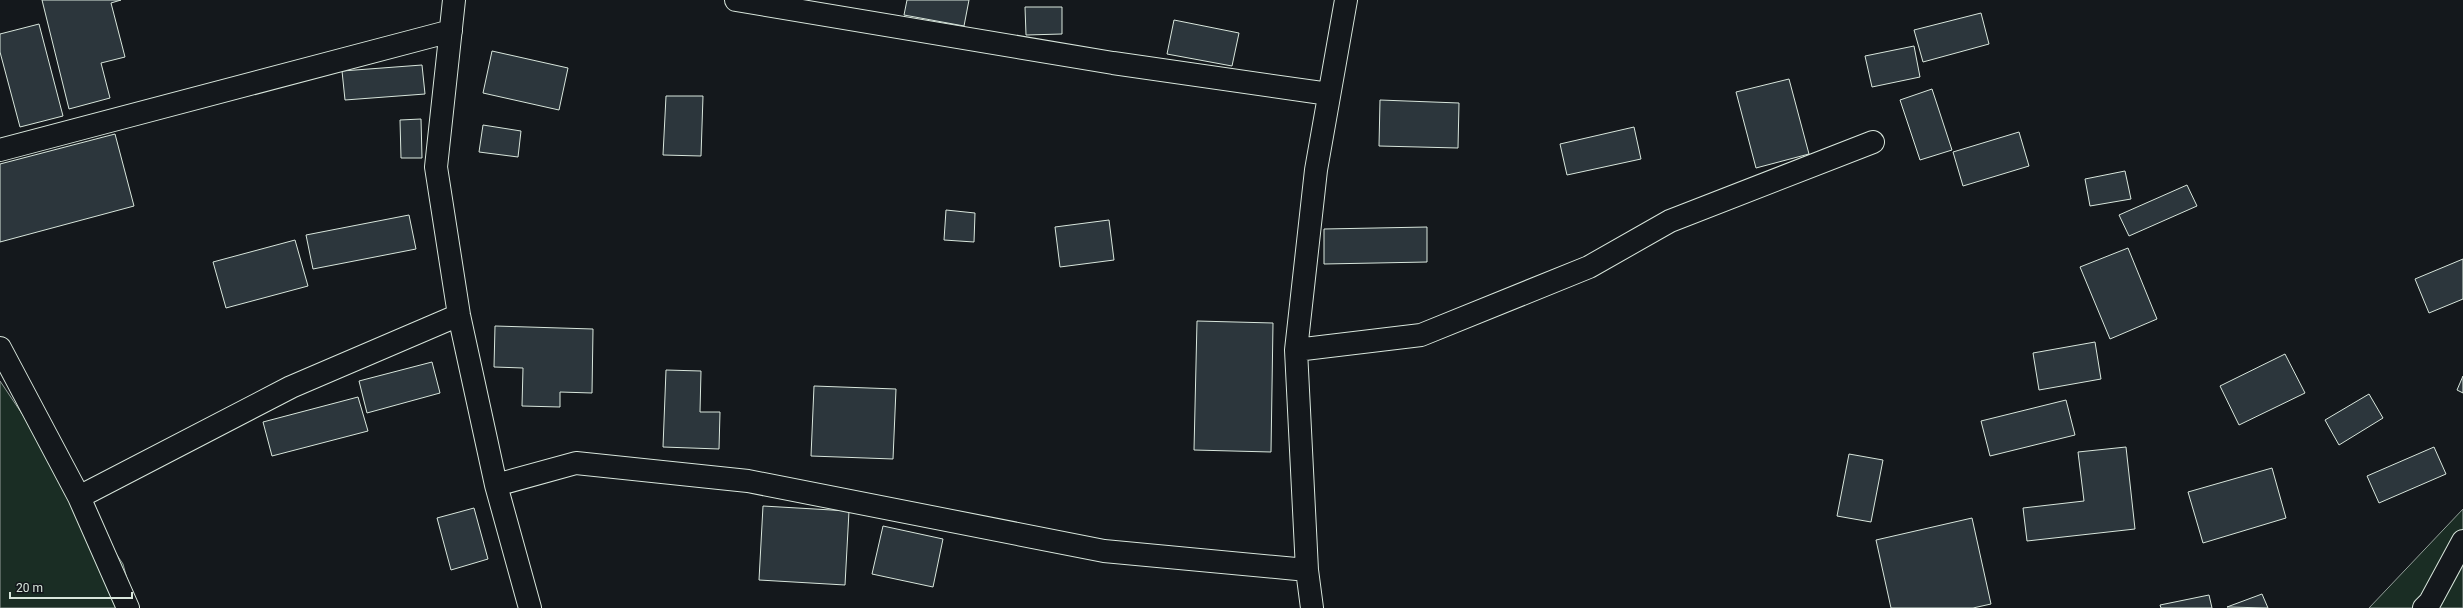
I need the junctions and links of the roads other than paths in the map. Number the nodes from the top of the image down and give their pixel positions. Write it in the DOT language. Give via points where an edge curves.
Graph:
graph roads {
  1 [pos="454,0"];
  2 [pos="736,0"];
  3 [pos="1346,0"];
  4 [pos="451,31"];
  5 [pos="1329,94"];
  6 [pos="1873,142"];
  7 [pos="0,150"];
  8 [pos="458,315"];
  9 [pos="0,348"];
  10 [pos="1296,350"];
  11 [pos="496,485"];
  12 [pos="79,497"];
  13 [pos="2463,541"];
  14 [pos="1307,570"];
  15 [pos="128,608"];
  16 [pos="530,608"];
  17 [pos="1312,608"];
  18 [pos="2424,608"];
  1 -- 4 [label="street"];
  2 -- 5 [label="street" via="1113,63"];
  3 -- 5 [label="street"];
  4 -- 7 [label="street"];
  4 -- 8 [label="street" via="436,167"];
  5 -- 10 [label="street" via="1316,170"];
  6 -- 10 [label="street" via="1670,221 1589,266 1421,335"];
  8 -- 11 [label="street"];
  8 -- 12 [label="street" via="291,387"];
  9 -- 12 [label="street"];
  10 -- 14 [label="street"];
  11 -- 14 [label="street" via="576,463 748,480 1104,551"];
  11 -- 16 [label="street"];
  12 -- 15 [label="street"];
  13 -- 18 [label="street" via="2430,602"];
  14 -- 17 [label="street"];
}
